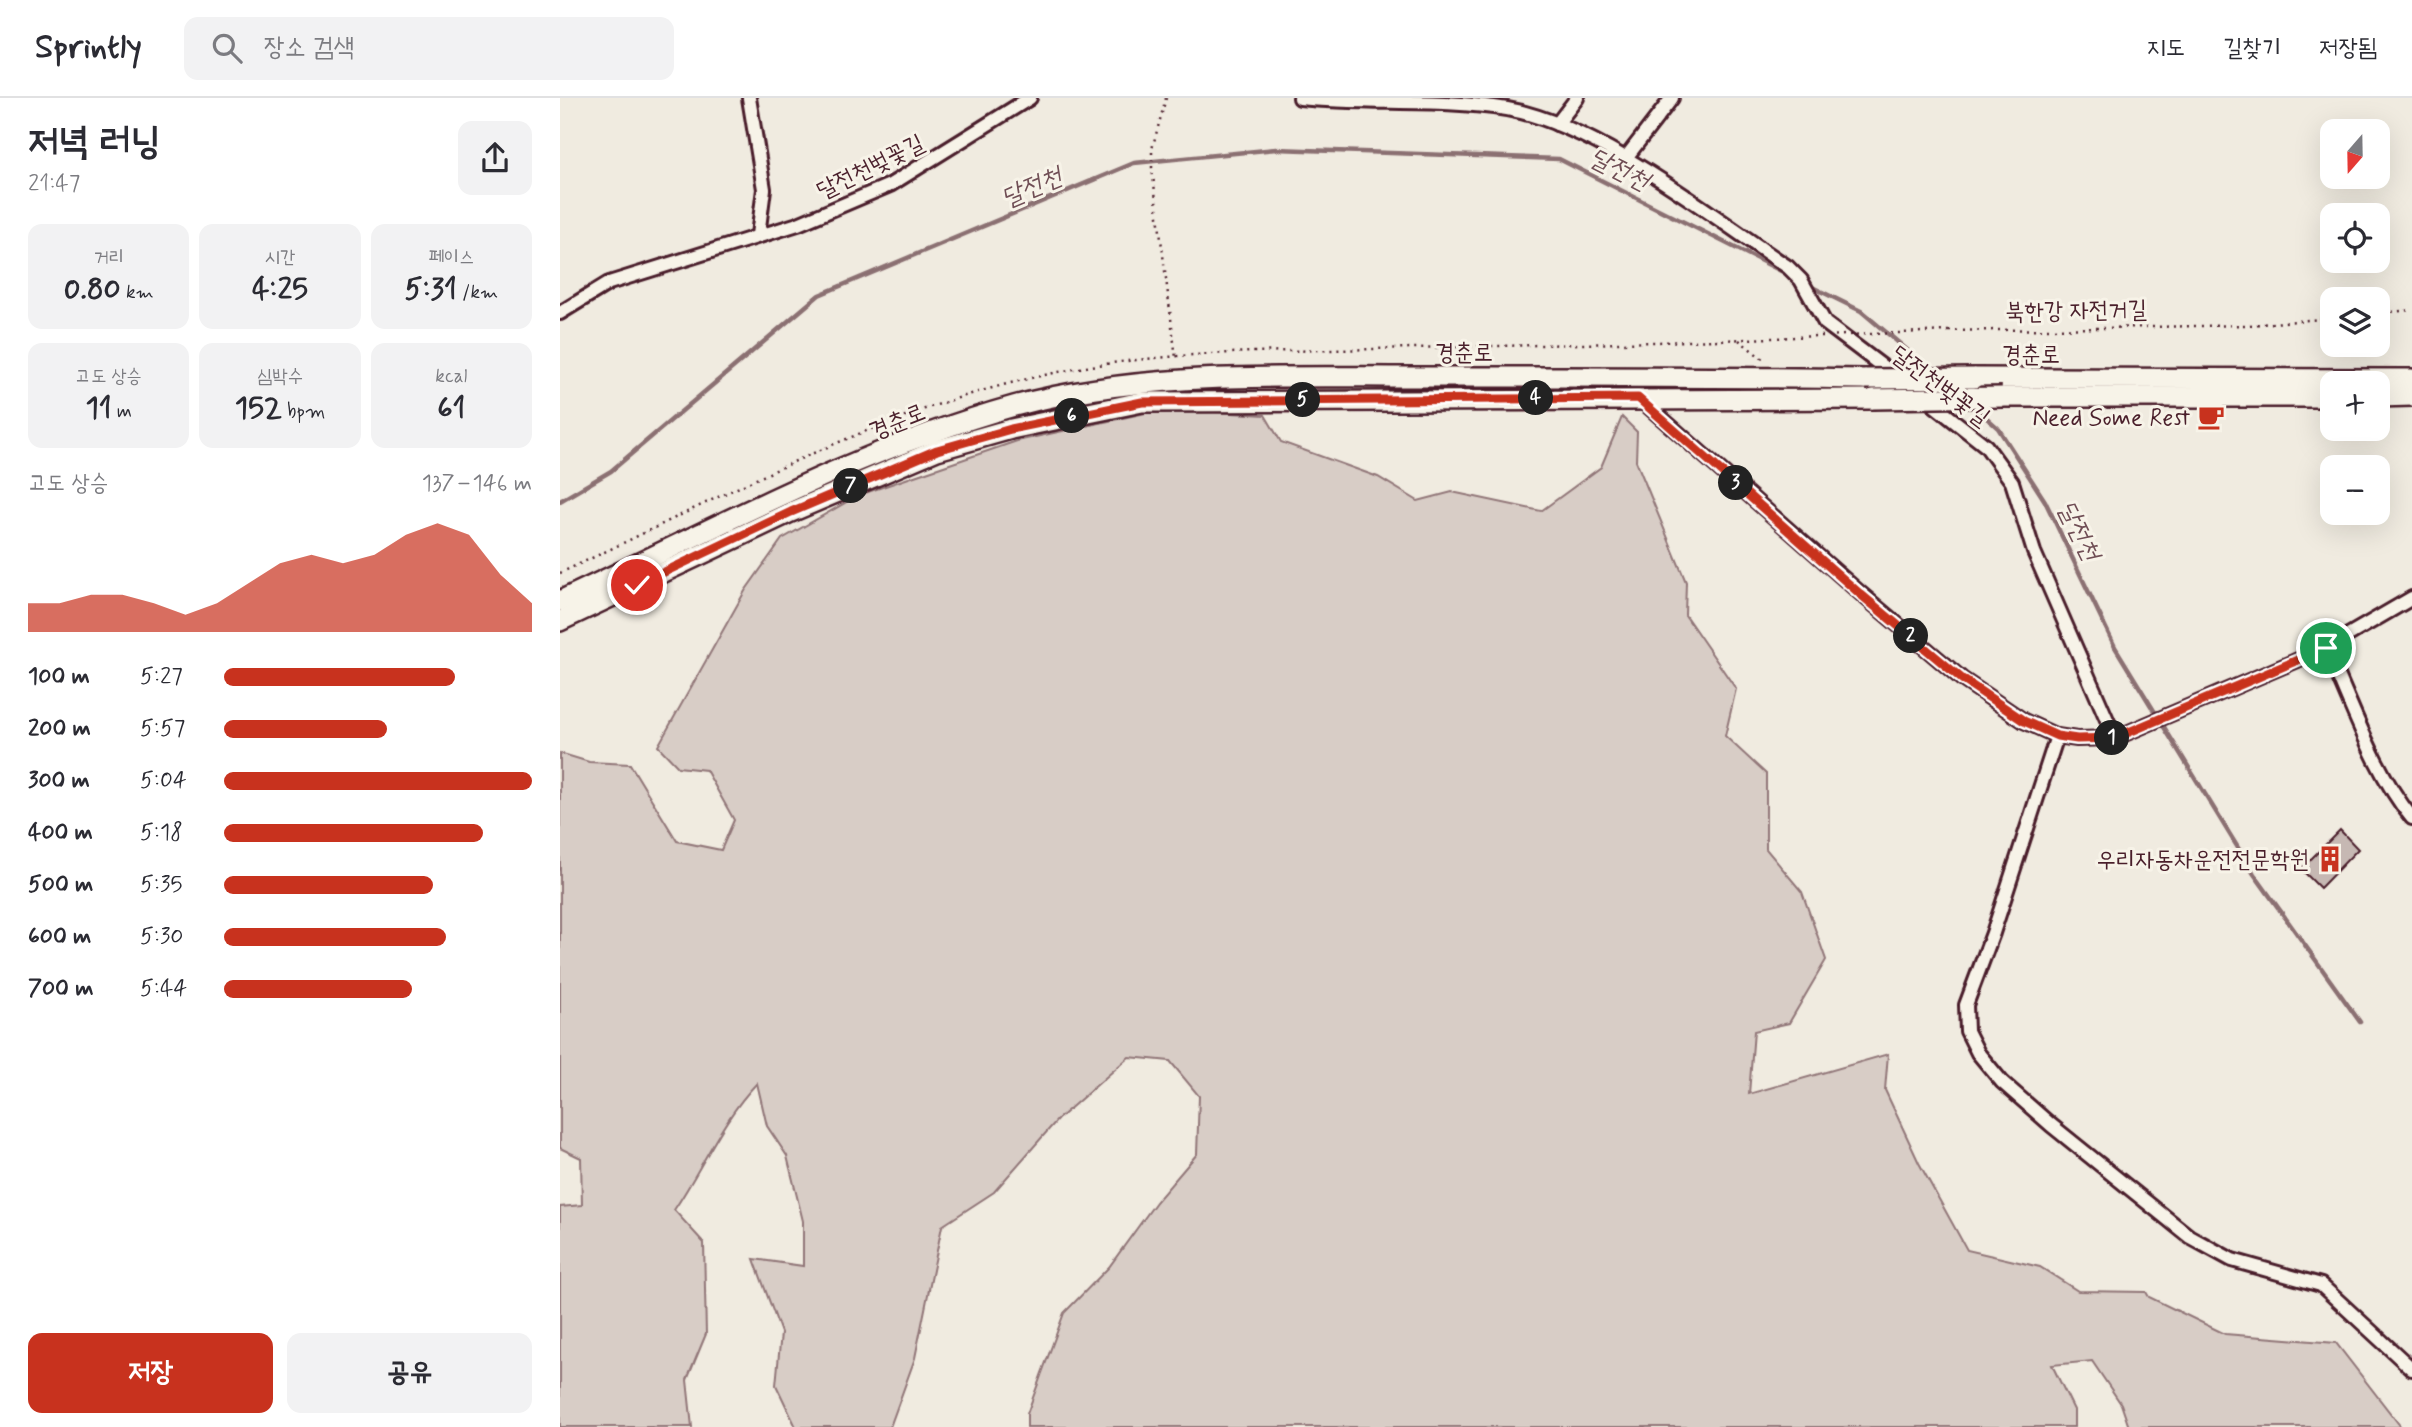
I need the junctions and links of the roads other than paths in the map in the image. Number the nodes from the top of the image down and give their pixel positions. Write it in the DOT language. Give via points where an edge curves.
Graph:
graph roads {
  1 [pos="749,98"];
  2 [pos="1030,98"];
  3 [pos="1300,98"];
  4 [pos="1577,98"];
  5 [pos="1672,98"];
  6 [pos="1557,124"];
  7 [pos="1625,159"];
  8 [pos="758,235"];
  9 [pos="560,313"];
  10 [pos="2412,379"];
  11 [pos="2412,396"];
  12 [pos="2320,397"];
  13 [pos="2390,397"];
  14 [pos="1638,398"];
  15 [pos="2412,598"];
  16 [pos="560,601"];
  17 [pos="560,621"];
  18 [pos="2326,648"];
  19 [pos="2057,736"];
  20 [pos="2115,738"];
  21 [pos="2412,818"];
  22 [pos="2412,1369"];
  1 -- 8 [label="street" via="764,189"];
  2 -- 8 [label="street, 달전천벚꽃길" via="890,185 798,224"];
  3 -- 6 [label="street" via="1507,109"];
  4 -- 6 [label="street"];
  5 -- 7 [label="street"];
  6 -- 7 [label="street, 달전천벚꽃길"];
  7 -- 20 [label="street, 달전천벚꽃길" via="1788,267 1801,280 1823,330 1941,409 1986,446 2012,482 2039,563"];
  8 -- 9 [label="street, 달전천벚꽃길" via="609,283"];
  10 -- 16 [label="main road, 경춘로, bridge" via="1334,377 1145,381 1018,405 934,431"];
  11 -- 13 [label="main road"];
  12 -- 14 [label="main road, 경춘로, bridge"];
  14 -- 17 [label="main road, 경춘로" via="1142,402 1011,429 937,450 804,506"];
  14 -- 19 [label="street" via="1962,679 2024,721"];
  15 -- 18 [label="street"];
  18 -- 20 [label="street"];
  18 -- 21 [label="street" via="2380,764"];
  19 -- 20 [label="street"];
  19 -- 22 [label="street" via="1966,1005 1967,1031 1978,1053 2002,1082 2051,1125 2190,1237 2232,1260 2321,1285"];
}
